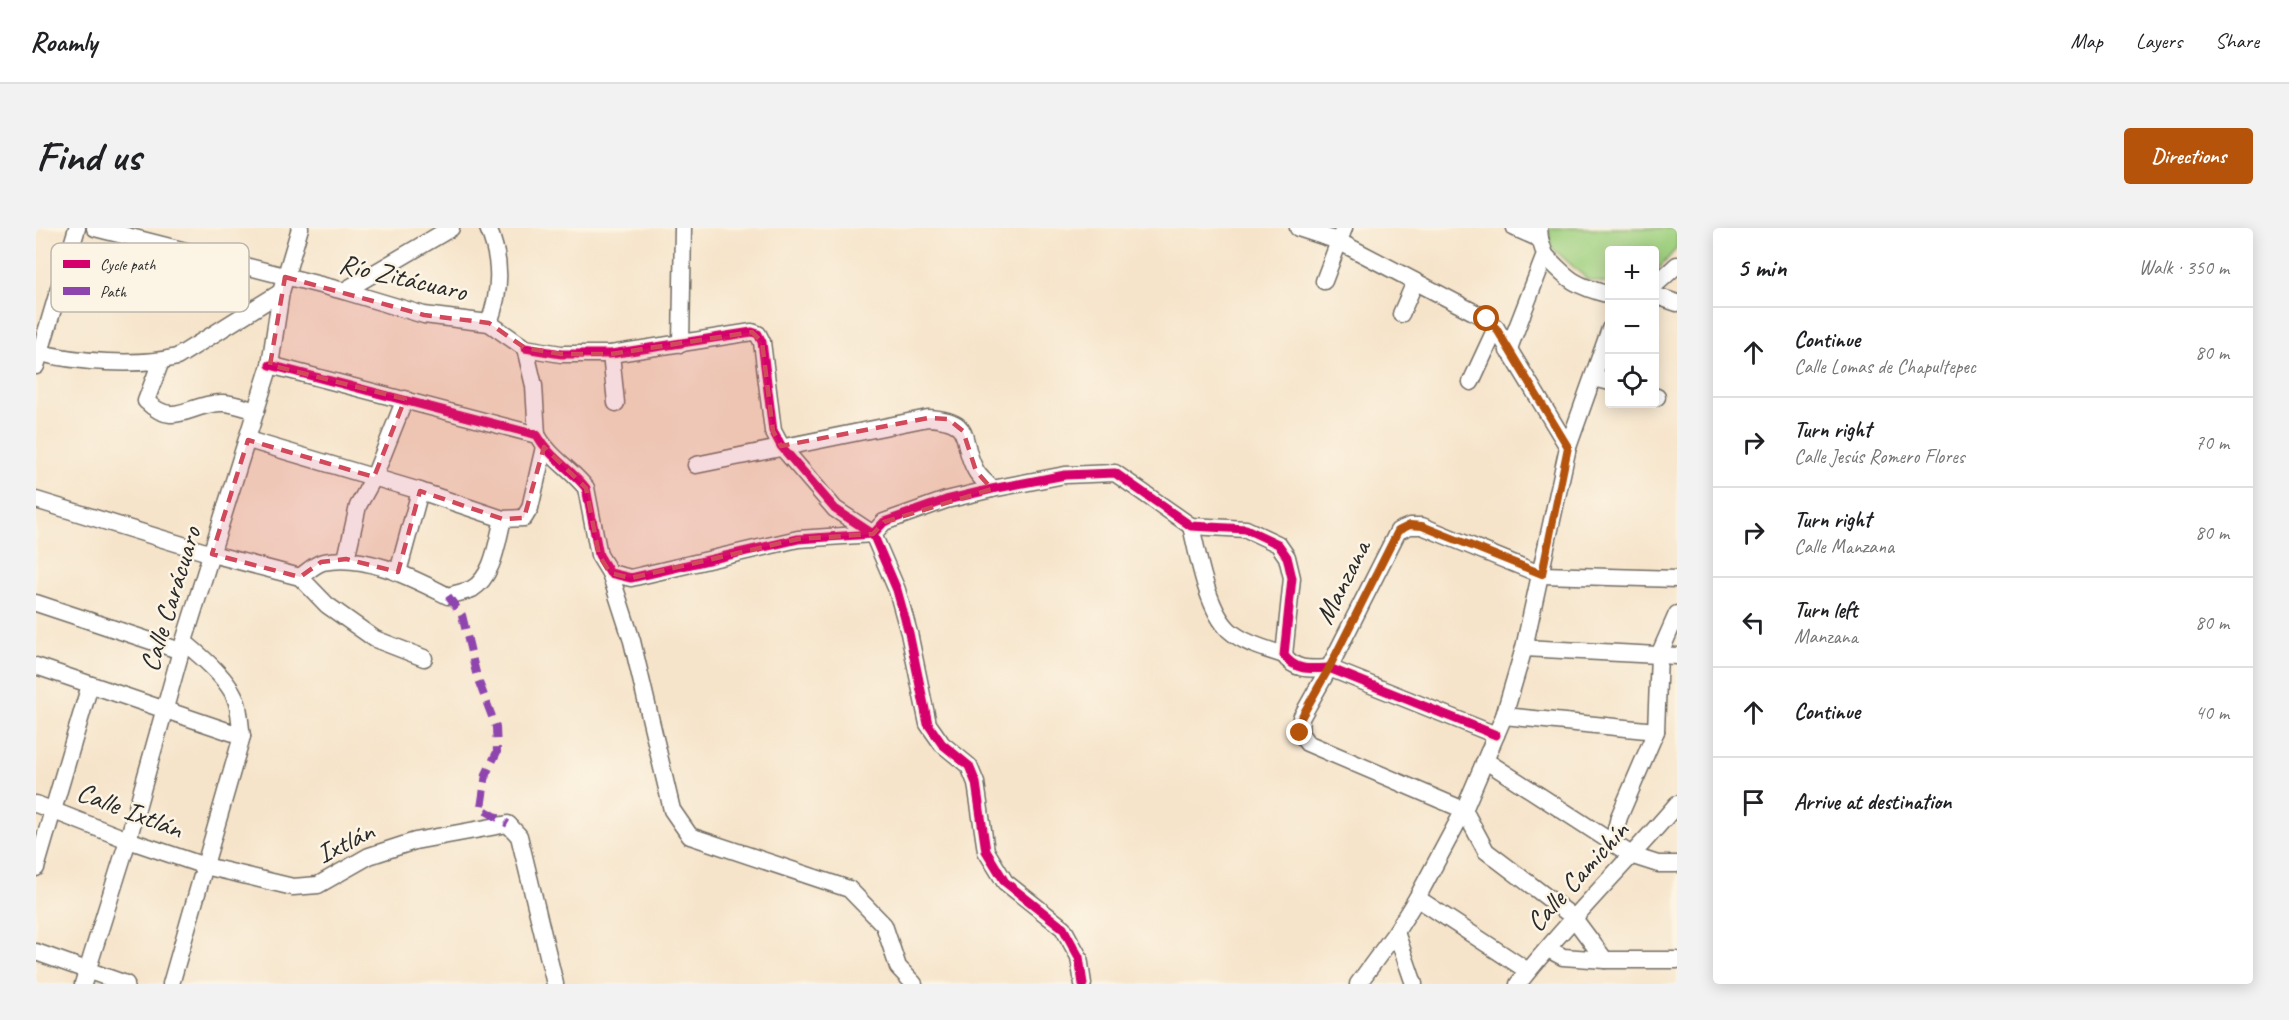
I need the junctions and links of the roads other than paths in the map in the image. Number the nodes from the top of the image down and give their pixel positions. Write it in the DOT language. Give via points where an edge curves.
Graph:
graph roads {
  1 [pos="77,228"];
  2 [pos="95,228"];
  3 [pos="300,228"];
  4 [pos="451,228"];
  5 [pos="488,228"];
  6 [pos="683,228"];
  7 [pos="1298,228"];
  8 [pos="1515,228"];
  9 [pos="1540,233"];
  10 [pos="1341,235"];
  11 [pos="72,243"];
  12 [pos="144,243"];
  13 [pos="1545,255"];
  14 [pos="1677,265"];
  15 [pos="249,275"];
  16 [pos="1324,281"];
  17 [pos="1659,281"];
  18 [pos="1415,282"];
  19 [pos="283,285"];
  20 [pos="344,291"];
  21 [pos="1605,294"];
  22 [pos="1659,297"];
  23 [pos="1677,303"];
  24 [pos="249,308"];
  25 [pos="51,312"];
  26 [pos="243,312"];
  27 [pos="1401,314"];
  28 [pos="489,323"];
  29 [pos="1496,328"];
  30 [pos="681,344"];
  31 [pos="525,348"];
  32 [pos="1508,351"];
  33 [pos="611,354"];
  34 [pos="1606,354"];
  35 [pos="37,357"];
  36 [pos="161,361"];
  37 [pos="270,365"];
  38 [pos="1602,380"];
  39 [pos="1471,382"];
  40 [pos="405,399"];
  41 [pos="616,403"];
  42 [pos="256,411"];
  43 [pos="248,440"];
  44 [pos="540,441"];
  45 [pos="781,446"];
  46 [pos="1568,447"];
  47 [pos="696,465"];
  48 [pos="374,477"];
  49 [pos="992,489"];
  50 [pos="420,491"];
  51 [pos="36,500"];
  52 [pos="502,519"];
  53 [pos="1191,526"];
  54 [pos="873,534"];
  55 [pos="212,554"];
  56 [pos="346,559"];
  57 [pos="398,572"];
  58 [pos="610,573"];
  59 [pos="1542,574"];
  60 [pos="300,577"];
  61 [pos="1677,579"];
  62 [pos="36,603"];
  63 [pos="1677,614"];
  64 [pos="183,646"];
  65 [pos="1524,648"];
  66 [pos="1284,655"];
  67 [pos="1659,655"];
  68 [pos="1677,656"];
  69 [pos="424,658"];
  70 [pos="36,666"];
  71 [pos="1329,668"];
  72 [pos="90,685"];
  73 [pos="165,710"];
  74 [pos="1504,716"];
  75 [pos="1656,731"];
  76 [pos="1496,735"];
  77 [pos="242,736"];
  78 [pos="1486,762"];
  79 [pos="36,804"];
  80 [pos="1677,804"];
  81 [pos="53,809"];
  82 [pos="1464,810"];
  83 [pos="128,840"];
  84 [pos="1612,842"];
  85 [pos="1633,856"];
  86 [pos="1677,864"];
  87 [pos="205,866"];
  88 [pos="36,868"];
  89 [pos="1417,898"];
  90 [pos="1573,917"];
  91 [pos="1396,932"];
  92 [pos="1548,949"];
  93 [pos="36,952"];
  94 [pos="1605,960"];
  95 [pos="1677,960"];
  96 [pos="1528,970"];
  97 [pos="85,977"];
  98 [pos="126,984"];
  99 [pos="171,984"];
  100 [pos="555,984"];
  101 [pos="914,984"];
  102 [pos="1083,984"];
  103 [pos="1358,984"];
  104 [pos="1414,984"];
  105 [pos="1518,984"];
  1 -- 11 [label="street"];
  2 -- 12 [label="street, Río Zitácuaro"];
  3 -- 19 [label="street, Calle Carácuaro"];
  4 -- 20 [label="street"];
  5 -- 28 [label="street" via="496,247 500,275"];
  6 -- 30 [label="street"];
  7 -- 10 [label="street"];
  8 -- 9 [label="street"];
  9 -- 13 [label="street"];
  10 -- 16 [label="street"];
  10 -- 18 [label="street"];
  13 -- 21 [label="street" via="1568,279"];
  13 -- 32 [label="street"];
  14 -- 17 [label="street"];
  15 -- 19 [label="street, Río Zitácuaro"];
  18 -- 27 [label="street"];
  18 -- 29 [label="street" via="1487,319"];
  19 -- 20 [label="street, Río Zitácuaro"];
  19 -- 24 [label="street"];
  19 -- 37 [label="street, Calle Carácuaro"];
  20 -- 28 [label="street, Río Zitácuaro" via="424,315"];
  22 -- 23 [label="street"];
  25 -- 35 [label="street"];
  26 -- 36 [label="street" via="177,357"];
  28 -- 31 [label="street"];
  29 -- 32 [label="street"];
  29 -- 39 [label="street"];
  30 -- 33 [label="street"];
  30 -- 45 [label="street" via="758,334 773,431"];
  31 -- 33 [label="street" via="561,354"];
  31 -- 44 [label="street"];
  32 -- 46 [label="street"];
  33 -- 41 [label="street"];
  34 -- 38 [label="street"];
  35 -- 36 [label="street"];
  36 -- 42 [label="street" via="146,401 157,412 172,415 218,403"];
  37 -- 40 [label="street"];
  37 -- 42 [label="street, Calle Carácuaro"];
  38 -- 46 [label="street"];
  40 -- 44 [label="street"];
  40 -- 48 [label="street"];
  42 -- 43 [label="street, Calle Carácuaro"];
  43 -- 48 [label="street"];
  43 -- 55 [label="street, Calle Carácuaro"];
  44 -- 52 [label="street" via="530,508 524,518"];
  44 -- 58 [label="street" via="586,488 599,555"];
  45 -- 47 [label="street"];
  45 -- 49 [label="street" via="927,418 948,419 963,431 976,471"];
  45 -- 54 [label="street" via="835,509"];
  46 -- 59 [label="street"];
  48 -- 50 [label="street"];
  48 -- 56 [label="street" via="358,506"];
  49 -- 53 [label="street" via="1065,475 1115,473"];
  49 -- 54 [label="street" via="946,500 885,522"];
  50 -- 52 [label="street"];
  50 -- 57 [label="street"];
  51 -- 55 [label="street"];
  52 -- 57 [label="street" via="490,567 483,580 471,589 448,596"];
  53 -- 66 [label="street" via="1209,598 1228,630"];
  53 -- 66 [label="street" via="1246,529 1278,544 1287,557 1292,578"];
  54 -- 58 [label="street" via="798,539 631,578"];
  54 -- 102 [label="street" via="897,590 927,724 942,744 969,766 976,783 986,851 1005,882 1064,928 1079,957"];
  55 -- 60 [label="street"];
  55 -- 64 [label="street, Calle Carácuaro"];
  56 -- 57 [label="street"];
  56 -- 60 [label="street" via="321,562"];
  58 -- 101 [label="street" via="632,641 672,810 690,836 849,889 884,925 898,967"];
  59 -- 61 [label="street"];
  59 -- 65 [label="street"];
  59 -- 71 [label="street, Manzana" via="1422,526 1410,525 1398,531"];
  60 -- 69 [label="street" via="327,605 375,639"];
  62 -- 64 [label="street"];
  63 -- 67 [label="street"];
  64 -- 73 [label="street, Calle Carácuaro"];
  64 -- 77 [label="street" via="204,659 224,681 237,701"];
  65 -- 67 [label="street"];
  65 -- 74 [label="street"];
  66 -- 71 [label="street" via="1290,664 1306,669"];
  67 -- 68 [label="street"];
  67 -- 75 [label="street"];
  70 -- 72 [label="street"];
  71 -- 76 [label="street"];
  71 -- 82 [label="street, Manzana" via="1301,718 1300,733 1307,743"];
  72 -- 73 [label="street"];
  72 -- 81 [label="street"];
  73 -- 77 [label="street"];
  73 -- 83 [label="street, Calle Carácuaro"];
  74 -- 75 [label="street"];
  74 -- 76 [label="street"];
  75 -- 84 [label="street"];
  76 -- 78 [label="street"];
  77 -- 87 [label="street"];
  78 -- 82 [label="street"];
  78 -- 84 [label="street"];
  79 -- 81 [label="street, Calle Ixtlán"];
  80 -- 85 [label="street, Calle Camichín"];
  81 -- 83 [label="street, Calle Ixtlán"];
  81 -- 88 [label="street"];
  82 -- 89 [label="street"];
  82 -- 90 [label="street" via="1486,851"];
  83 -- 87 [label="street, Calle Ixtlán"];
  83 -- 97 [label="street, Calle Carácuaro"];
  84 -- 85 [label="street"];
  85 -- 86 [label="street" via="1658,864"];
  85 -- 90 [label="street, Calle Camichín"];
  87 -- 99 [label="street"];
  87 -- 100 [label="street, Ixtlán" via="292,887 318,885 369,856 416,841 508,824 519,836"];
  89 -- 91 [label="street"];
  89 -- 96 [label="street"];
  90 -- 92 [label="street, Calle Camichín"];
  90 -- 94 [label="street"];
  91 -- 103 [label="street"];
  91 -- 104 [label="street"];
  92 -- 94 [label="street" via="1563,957"];
  92 -- 96 [label="street, Calle Camichín"];
  93 -- 97 [label="street"];
  94 -- 95 [label="street"];
  96 -- 105 [label="street, Calle Camichín"];
  97 -- 98 [label="street"];
}
